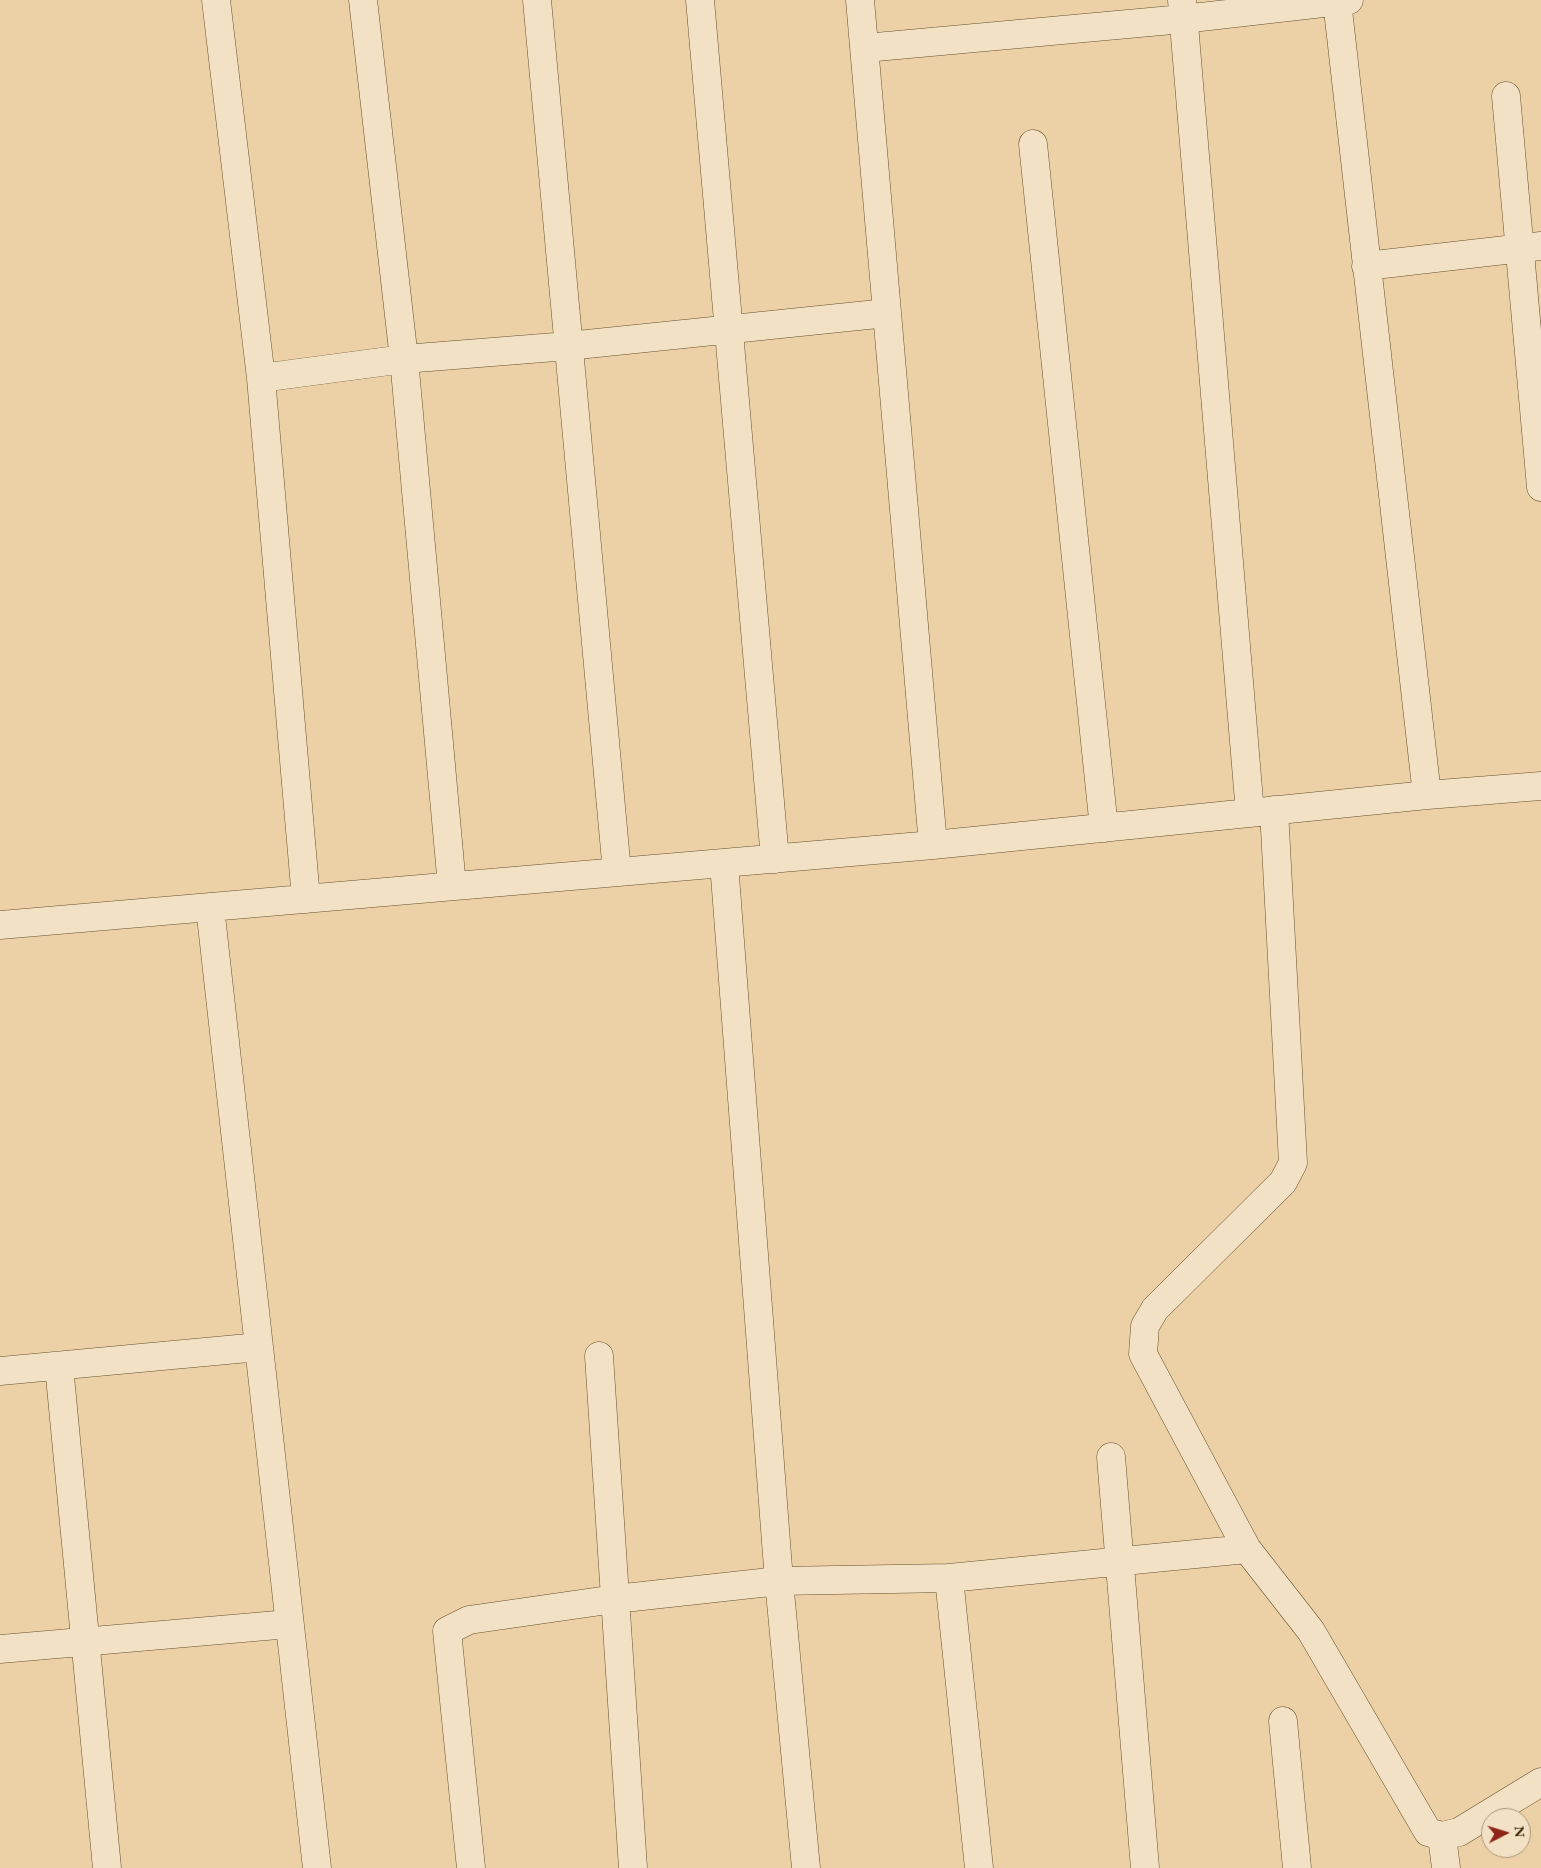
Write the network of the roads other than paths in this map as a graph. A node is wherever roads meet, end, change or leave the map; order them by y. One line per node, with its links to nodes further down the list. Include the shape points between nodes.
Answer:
1 (216, 0): 17 (street)
2 (363, 0): 16 (street)
3 (537, 0): 15 (street)
4 (700, 0): 14 (street)
5 (860, 0): 8 (street)
6 (1343, 1): 7 (street); 12 (street)
7 (1182, 10): 8 (street); 21 (street)
8 (864, 48): 13 (street)
9 (1506, 96): 11 (street)
10 (1033, 144): 22 (street)
11 (1530, 248): 12 (street); 18 (street)
12 (1366, 266): 20 (street)
13 (887, 313): 14 (street); 23 (street)
14 (728, 329): 15 (street); 24 (street)
15 (568, 346): 16 (street); 26 (street)
16 (404, 359): 17 (street); 27 (street)
17 (261, 378): 28 (street)
18 (1541, 487)
19 (1541, 786): 20 (street)
20 (1427, 795): 21 (street)
21 (1262, 812): 22 (street); 36 (street, via 1293,1163 1282,1182 1155,1309 1145,1326 1143,1354)
22 (1104, 828): 23 (street)
23 (932, 845): 24 (street)
24 (775, 859): 25 (street)
25 (724, 863): 26 (street); 39 (street)
26 (617, 872): 27 (street)
27 (452, 886): 28 (street)
28 (306, 899): 29 (street)
29 (210, 907): 30 (street); 31 (street)
30 (0, 925)
31 (259, 1347): 33 (street); 41 (street)
32 (600, 1356): 40 (street)
33 (59, 1366): 34 (street); 42 (street)
34 (0, 1371)
35 (1111, 1457): 37 (street)
36 (1248, 1549): 37 (street); 46 (street, via 1310,1631 1428,1832)
37 (1120, 1562): 38 (street); 53 (street)
38 (950, 1578): 39 (street); 52 (street)
39 (779, 1581): 40 (street); 51 (street)
40 (616, 1599): 49 (street, via 469,1620 447,1631); 50 (street)
41 (289, 1624): 42 (street); 48 (street)
42 (86, 1642): 43 (street); 47 (street)
43 (0, 1649)
44 (1283, 1721): 54 (street)
45 (1541, 1782): 46 (street, via 1459,1832)
46 (1442, 1836): 55 (street)
47 (107, 1868)
48 (317, 1868)
49 (471, 1868)
50 (633, 1868)
51 (806, 1868)
52 (979, 1868)
53 (1145, 1868)
54 (1297, 1868)
55 (1446, 1868)

